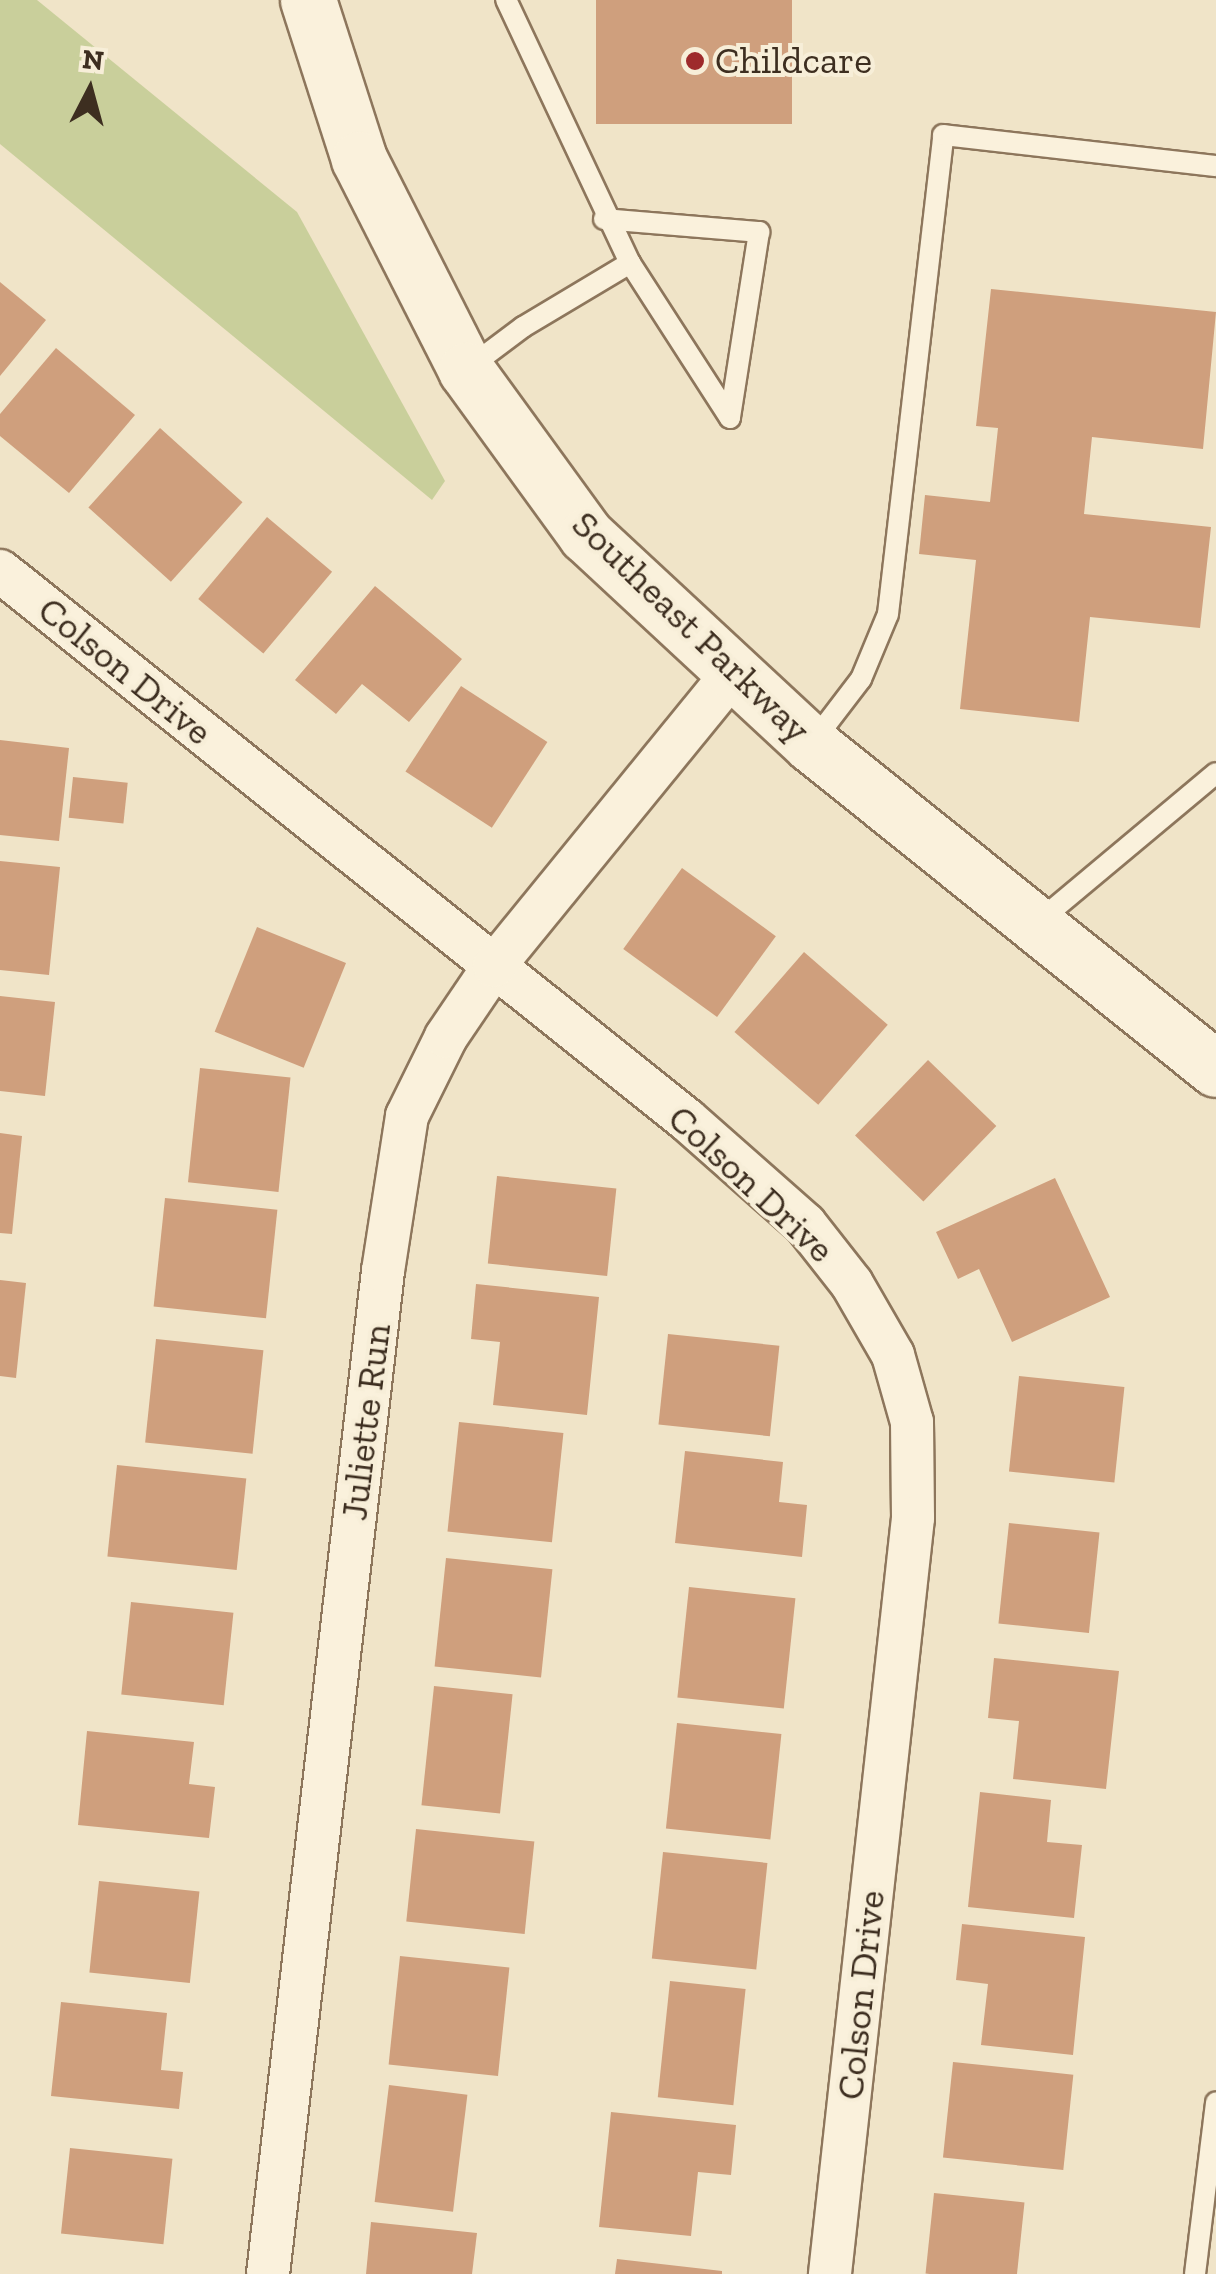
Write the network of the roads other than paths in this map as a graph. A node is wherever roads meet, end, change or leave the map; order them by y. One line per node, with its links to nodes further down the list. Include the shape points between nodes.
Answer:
1 (308, 0): 6 (street, Southeast Parkway, via 360,160)
2 (506, 0): 4 (lane)
3 (1216, 166): 9 (lane, via 943,135 888,614 862,679)
4 (604, 218): 5 (lane); 5 (lane, via 759,232 730,418)
5 (630, 263): 6 (lane, via 522,326)
6 (466, 370): 8 (street, Southeast Parkway, via 586,536)
7 (0, 571): 12 (street, Colson Drive)
8 (732, 676): 9 (street, Southeast Parkway); 12 (street, Juliette Run)
9 (811, 744): 11 (street, Southeast Parkway)
10 (1216, 772): 11 (lane)
11 (1038, 922): 13 (street, Southeast Parkway)
12 (494, 966): 15 (street, Juliette Run, via 446,1038 407,1116 381,1290); 16 (street, Colson Drive, via 806,1224 852,1284 893,1355 912,1422 913,1518)
13 (1216, 1069)
14 (1216, 2102): 17 (lane)
15 (268, 2274)
16 (830, 2274)
17 (1195, 2274)

